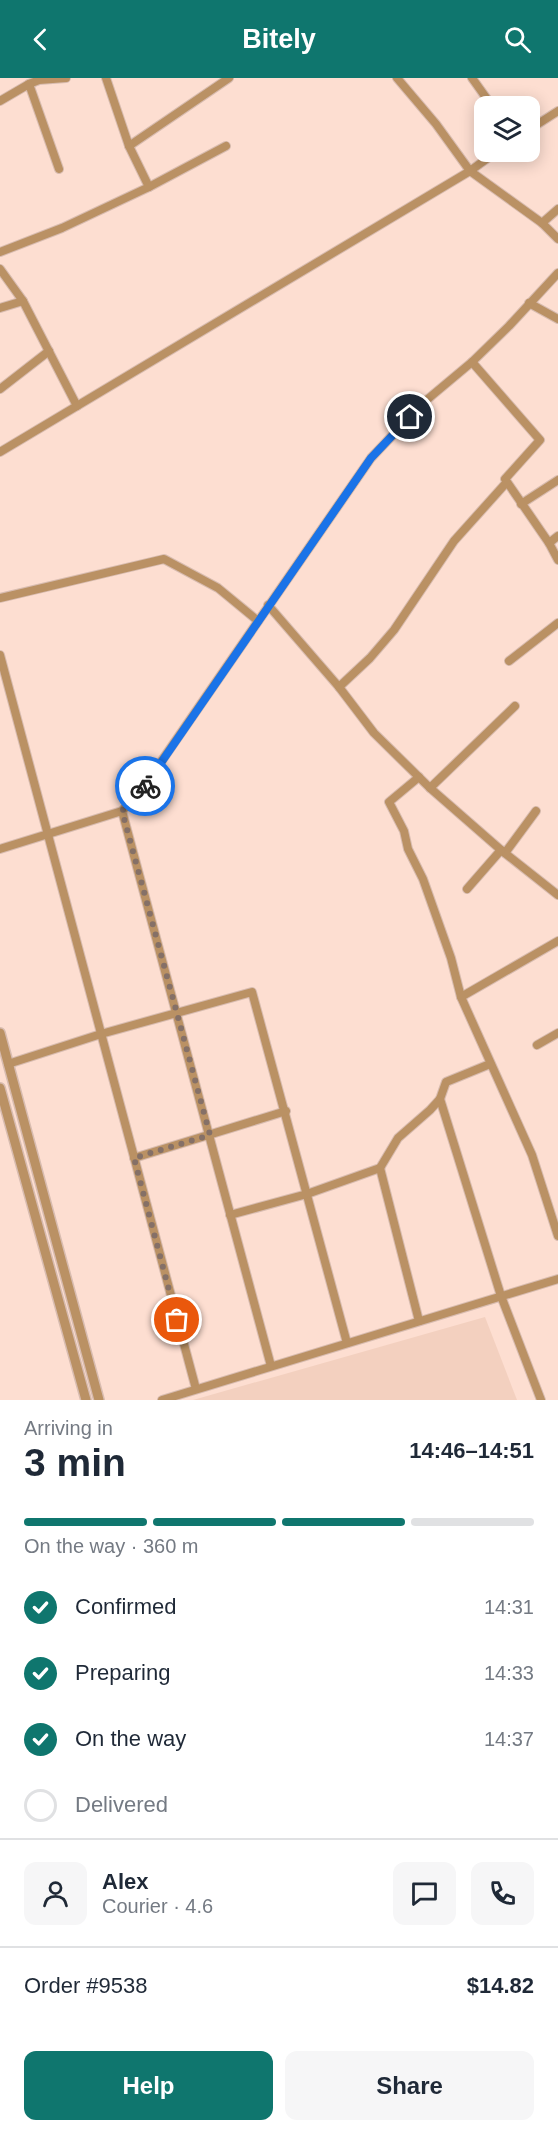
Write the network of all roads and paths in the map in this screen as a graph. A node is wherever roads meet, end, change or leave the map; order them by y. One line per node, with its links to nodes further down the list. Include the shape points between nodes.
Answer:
1 (66, 78): 6 (street)
2 (106, 78): 11 (street)
3 (229, 78): 11 (street)
4 (397, 78): 15 (street)
5 (472, 78): 7 (street)
6 (28, 84): 8 (street); 14 (street)
7 (485, 96)
8 (0, 101)
9 (558, 111): 10 (street)
10 (540, 123)
11 (129, 146): 16 (street)
12 (226, 147): 16 (street)
13 (482, 162): 15 (street)
14 (59, 169)
15 (470, 171): 18 (street); 30 (street)
16 (149, 188): 20 (street)
17 (558, 209): 18 (street)
18 (542, 223): 19 (street)
19 (558, 239)
20 (0, 252)
21 (0, 269): 23 (street)
22 (558, 273): 24 (street)
23 (23, 301): 25 (street); 27 (street)
24 (529, 303): 26 (street); 28 (street)
25 (0, 308)
26 (558, 319)
27 (49, 351): 29 (street); 30 (street)
28 (472, 362): 33 (street, via 540,440 505,478); 39 (street, via 423,403 371,458)
29 (0, 389)
30 (77, 406): 31 (street)
31 (0, 452)
32 (558, 480): 34 (street)
33 (506, 483): 34 (street); 44 (street, via 454,541 393,630)
34 (521, 504): 36 (street)
35 (558, 536): 36 (street)
36 (549, 543): 37 (street)
37 (558, 560)
38 (0, 598): 40 (street, via 164,559 218,588)
39 (268, 605): 40 (street); 44 (street)
40 (258, 621): 48 (street, via 145,785)
41 (558, 623): 43 (street)
42 (0, 655): 50 (street)
43 (509, 661)
44 (339, 687): 46 (street, via 374,733)
45 (515, 706): 47 (street)
46 (419, 777): 47 (street); 56 (street, via 389,802 423,879)
47 (430, 788): 52 (street)
48 (122, 811): 50 (street); 57 (street)
49 (536, 811): 52 (street)
50 (48, 834): 51 (street); 60 (street)
51 (0, 849)
52 (503, 852): 53 (street); 54 (street)
53 (466, 889)
54 (558, 895)
55 (558, 941): 56 (street)
56 (462, 997): 63 (street)
57 (177, 1012): 60 (street); 66 (street, via 252,992); 67 (street)
58 (0, 1033): 62 (street)
59 (558, 1033): 61 (street)
60 (101, 1034): 62 (street); 68 (street)
61 (537, 1045)
62 (8, 1064): 80 (street)
63 (490, 1064): 65 (street, via 446,1082); 72 (street, via 532,1155)
64 (0, 1088): 79 (street)
65 (440, 1099): 69 (street, via 398,1138); 74 (street)
66 (286, 1111): 67 (street); 70 (street)
67 (210, 1135): 68 (street); 71 (street)
68 (134, 1158): 78 (street)
69 (380, 1168): 70 (street); 75 (street)
70 (307, 1194): 71 (street); 76 (street)
71 (230, 1215): 77 (street)
72 (558, 1236)
73 (558, 1278): 74 (street)
74 (501, 1296): 75 (street); 82 (street)
75 (419, 1321): 76 (street)
76 (347, 1343): 77 (street)
77 (271, 1366): 78 (street)
78 (196, 1389): 81 (street)
79 (86, 1400)
80 (99, 1400)
81 (162, 1400)
82 (541, 1400)

